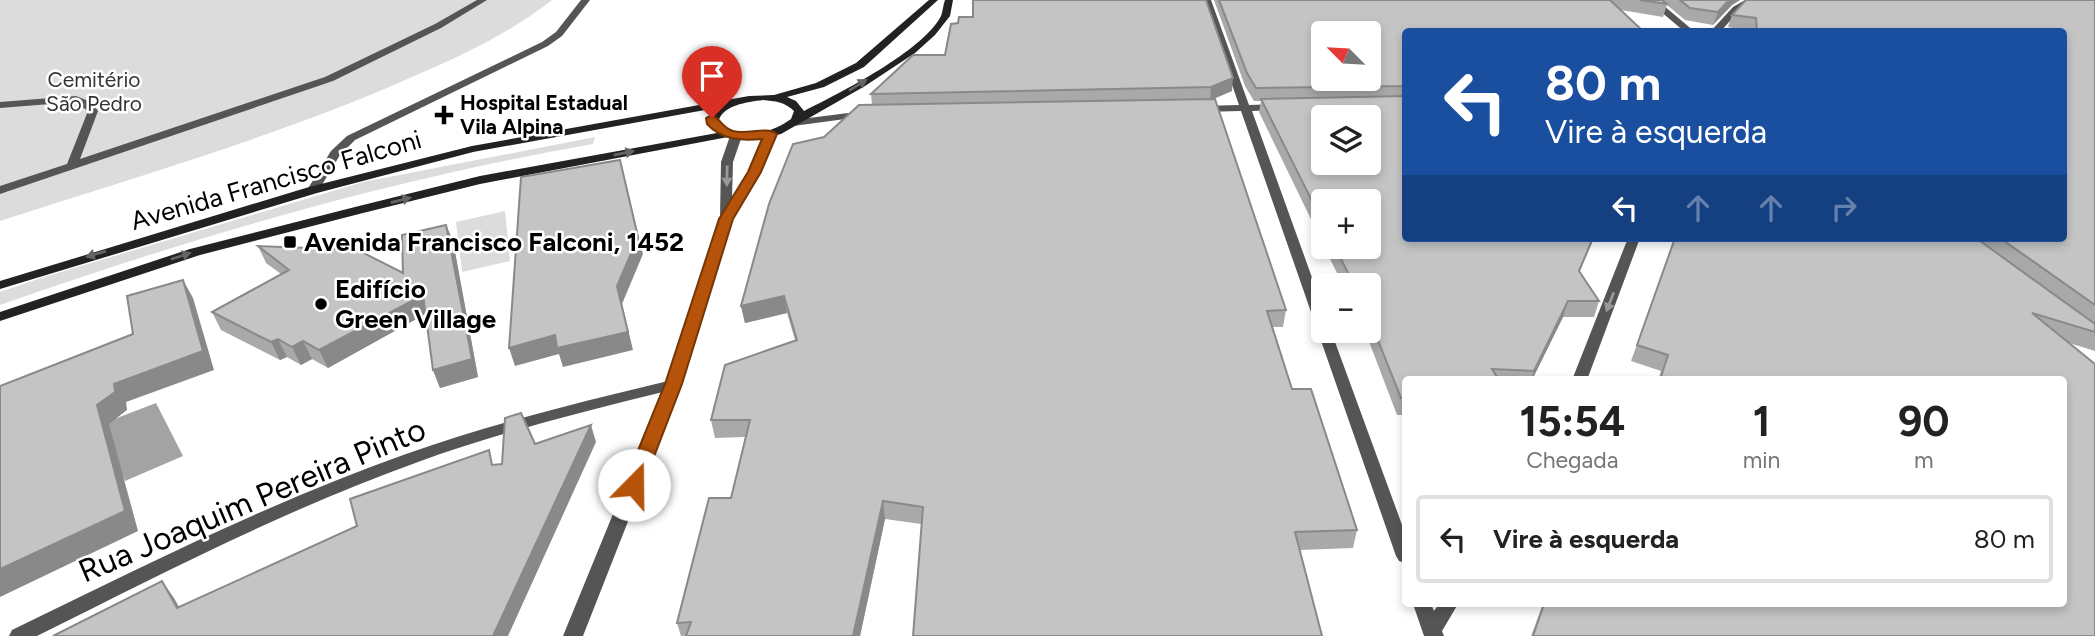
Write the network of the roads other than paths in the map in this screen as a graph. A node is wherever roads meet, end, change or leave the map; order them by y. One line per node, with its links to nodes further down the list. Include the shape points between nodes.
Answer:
1 (483, 0): 20 (street, via 330,79)
2 (586, 0): 22 (street, via 545,44 351,138 335,153)
3 (934, 0): 10 (main road, via 860,65 820,85)
4 (949, 0): 17 (main road, one-way to 4, via 904,57 943,20)
5 (1208, 0): 14 (street)
6 (1651, 0): 8 (street)
7 (1752, 0): 9 (street)
8 (1686, 28)
9 (1718, 28)
10 (776, 98): 11 (main road, Avenida Francisco Falconi); 17 (main road, via 796,105)
11 (734, 102): 19 (main road, via 712,118 713,124); 22 (main road, Avenida Francisco Falconi, via 472,149)
12 (0, 105): 20 (street, via 76,99 87,104 93,111)
13 (1284, 107): 14 (street)
14 (1244, 108): 15 (street); 26 (street)
15 (1189, 109)
16 (872, 114): 17 (street)
17 (795, 121): 18 (main road)
18 (771, 134): 19 (main road, Avenida Francisco Falconi); 23 (street, via 755,172)
19 (732, 135): 23 (street, one-way to 23); 27 (main road, Avenida Francisco Falconi, one-way to 19, via 195,252 359,210 480,180)
20 (71, 167): 21 (street)
21 (0, 190)
22 (313, 190): 25 (main road, Avenida Francisco Falconi, one-way to 25)
23 (726, 219): 30 (street)
24 (1632, 242): 29 (street, one-way to 29)
25 (0, 285)
26 (1311, 293)
27 (0, 317)
28 (1329, 343): 31 (street)
29 (1581, 376)
30 (674, 384): 35 (street, Rua Joaquim Pereira Pinto, via 542,417 376,471 164,564); 36 (street)
31 (1402, 548)
32 (1423, 607): 34 (street)
33 (1447, 607): 34 (street)
34 (1433, 633)
35 (19, 636)
36 (573, 636)

